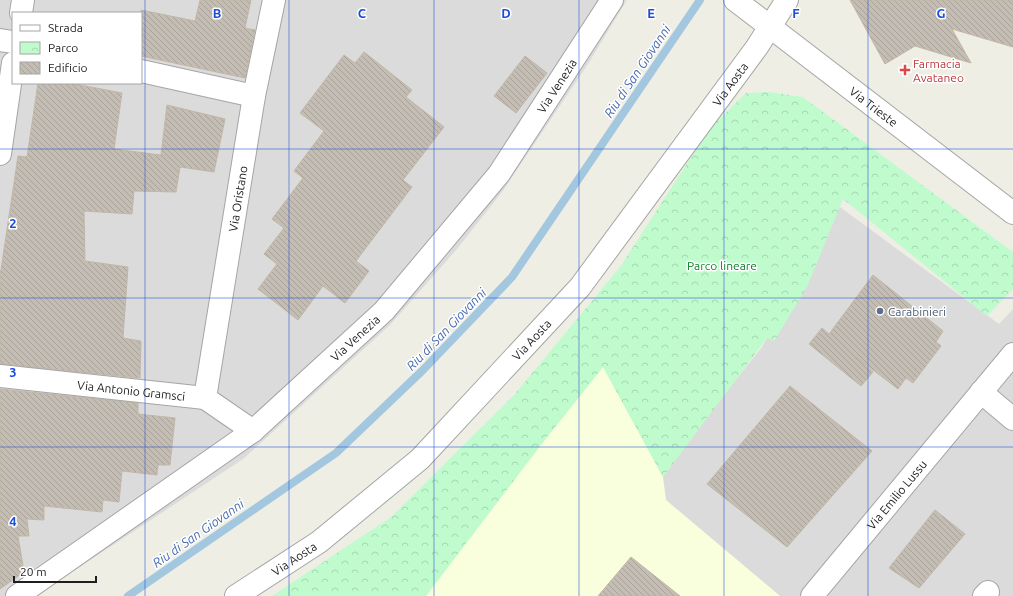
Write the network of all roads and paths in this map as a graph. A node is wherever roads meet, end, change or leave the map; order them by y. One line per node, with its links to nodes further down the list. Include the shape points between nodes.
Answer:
1 (23, 0): 6 (street)
2 (274, 0): 12 (street, Via Oristano)
3 (612, 0): 20 (street, Via Venezia, via 499,174 384,311)
4 (787, 0): 7 (street, Via Aosta)
5 (744, 7): 7 (street, Via Trieste)
6 (21, 12)
7 (771, 27): 14 (street, Via Trieste); 22 (street, Via Aosta, via 580,287 420,459 319,542)
8 (0, 40): 9 (street)
9 (12, 42)
10 (12, 70): 13 (street)
11 (142, 71): 12 (street)
12 (254, 96): 18 (street, Via Oristano)
13 (0, 154)
14 (1013, 213)
15 (1013, 354): 17 (street, Via Emilio Lussu)
16 (0, 376): 18 (street, Via Antonio Gramsci)
17 (981, 392): 19 (street); 23 (street, Via Emilio Lussu)
18 (205, 398): 20 (street, Via Antonio Gramsci)
19 (1013, 419)
20 (253, 431): 21 (street, Via Venezia)
21 (17, 596)
22 (236, 596)
23 (812, 596)

